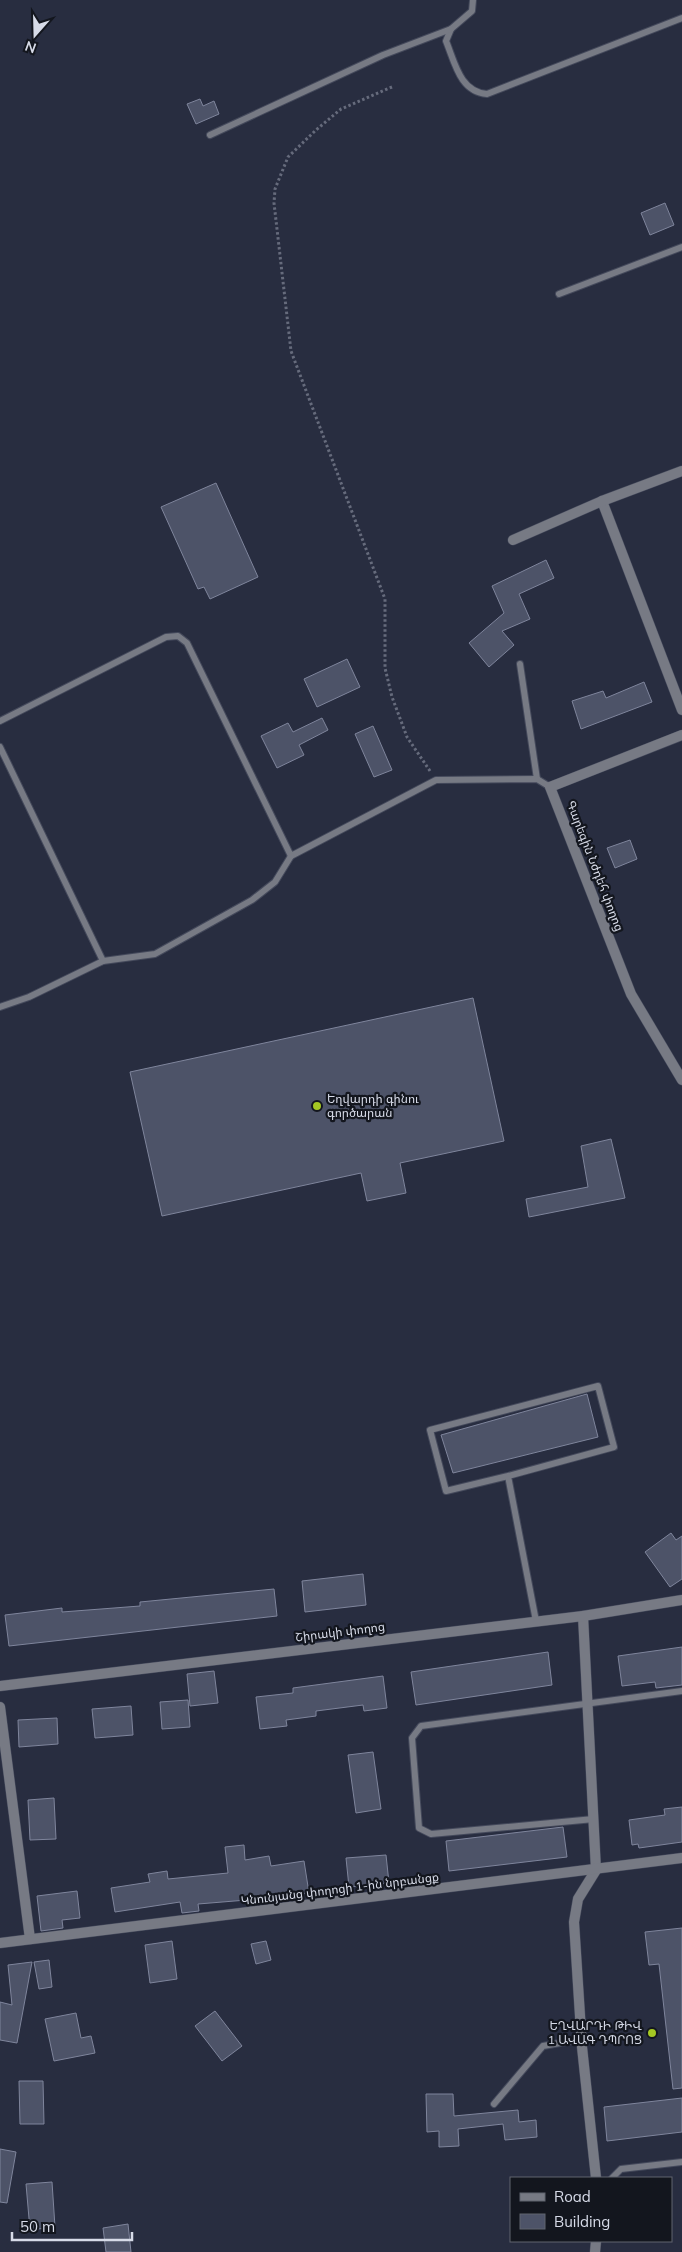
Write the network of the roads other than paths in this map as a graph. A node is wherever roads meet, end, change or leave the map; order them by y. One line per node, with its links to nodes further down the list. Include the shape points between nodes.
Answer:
1 (473, 0): 3 (lane, via 472,11)
2 (682, 18): 3 (lane, via 487,94 477,94 465,86 446,41)
3 (452, 29): 4 (lane, via 383,54)
4 (210, 135)
5 (682, 247): 6 (lane)
6 (559, 294)
7 (682, 471): 8 (street)
8 (602, 501): 9 (street); 11 (street)
9 (513, 540)
10 (520, 664): 15 (lane)
11 (682, 710)
12 (0, 721): 17 (lane, via 166,637 178,636 187,643)
13 (682, 735): 16 (street)
14 (0, 747): 18 (lane)
15 (537, 779): 16 (lane); 17 (lane, via 436,780)
16 (550, 787): 20 (street, Գարեգին Նժդեհ փողոց, via 632,994)
17 (291, 856): 18 (lane, via 275,882 252,900 155,954)
18 (103, 961): 19 (lane, via 29,997)
19 (0, 1007)
20 (680, 1071)
21 (508, 1476): 21 (lane, via 446,1491 430,1430 598,1386 614,1446); 24 (lane)
22 (682, 1600): 23 (street, Շիրակի փողոց)
23 (582, 1616): 24 (street, Շիրակի փողոց); 27 (street)
24 (536, 1621): 25 (street, Շիրակի փողոց)
25 (0, 1686)
26 (682, 1691): 27 (lane)
27 (588, 1705): 29 (street); 29 (lane, via 421,1726 412,1738 419,1828 431,1834)
28 (0, 1707): 32 (street)
29 (594, 1819): 31 (street)
30 (682, 1858): 31 (street, Կնունյանց փողոցի 1-ին նրբանցք)
31 (596, 1870): 32 (street, Կնունյանց փողոցի 1-ին նրբանցք); 34 (street, via 578,1899 574,1922)
32 (30, 1939): 33 (street, Կնունյանց փողոցի 1-ին նրբանցք)
33 (0, 1943)
34 (582, 2039): 35 (lane, via 543,2046); 37 (street)
35 (494, 2104)
36 (682, 2162): 38 (lane, via 621,2169)
37 (596, 2177)
38 (613, 2177)

